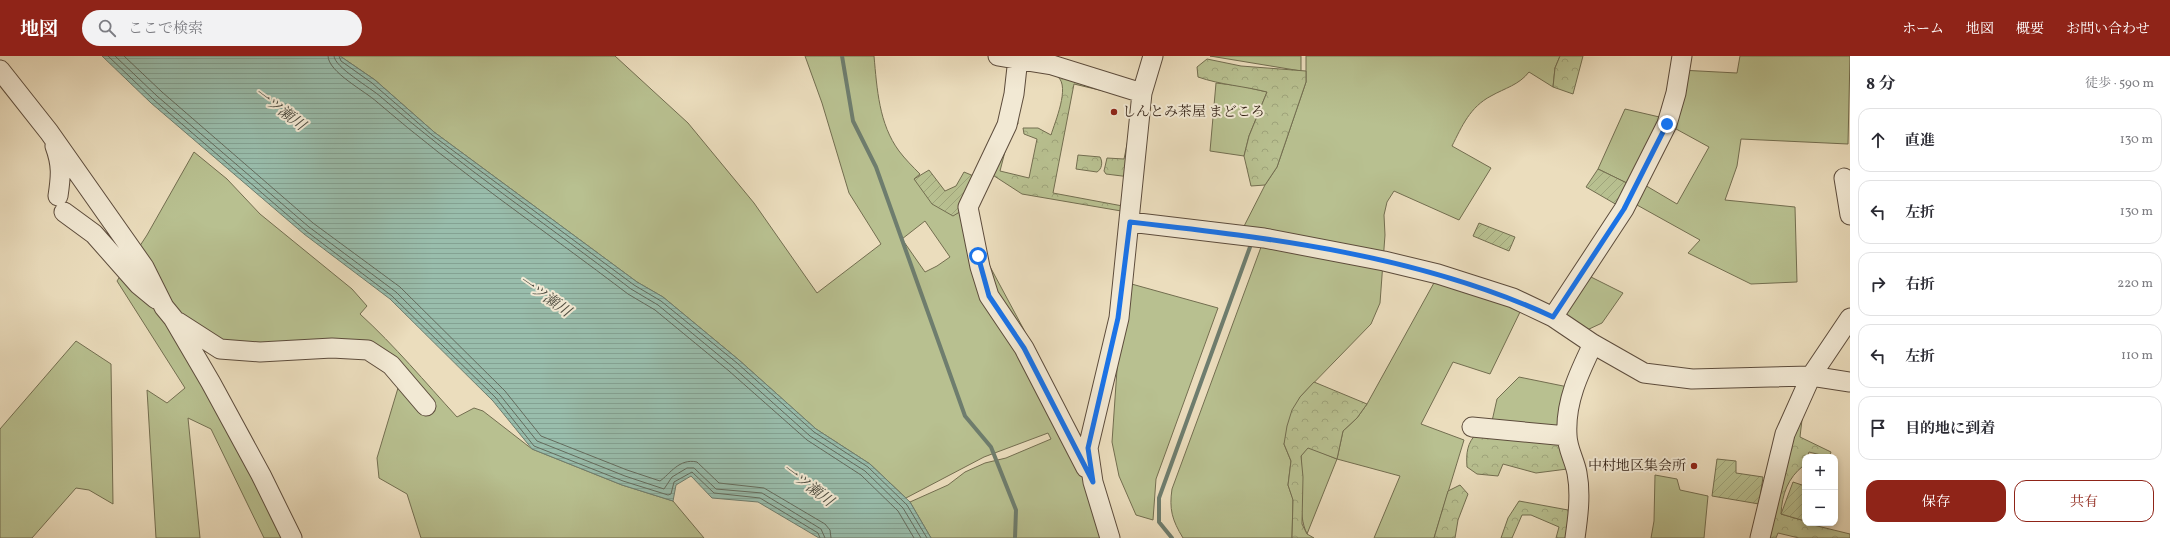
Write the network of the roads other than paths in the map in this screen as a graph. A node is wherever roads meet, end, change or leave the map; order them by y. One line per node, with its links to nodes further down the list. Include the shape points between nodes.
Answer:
1 (998, 56): 4 (street)
2 (1153, 56): 6 (street)
3 (1682, 56): 12 (street, via 1676,93 1667,124 1624,209)
4 (1018, 58): 6 (street, via 1052,65); 20 (street, via 1007,125 968,207 980,267 989,296 1024,348)
5 (0, 70): 7 (street)
6 (1142, 93): 10 (street)
7 (49, 132): 11 (street, via 144,267); 11 (street, via 61,162 61,204 94,234 139,285)
8 (1844, 178): 9 (street)
9 (1850, 215)
10 (1130, 222): 12 (street, via 1264,238 1384,261 1435,273 1513,298); 20 (street, via 1118,318 1088,448)
11 (169, 313): 17 (street, via 220,349 260,352 332,348 368,350 391,365); 21 (street, via 261,475)
12 (1553, 317): 14 (street)
13 (1850, 318): 15 (street)
14 (1593, 344): 15 (street, via 1644,373 1692,380); 19 (street, via 1573,388 1567,415)
15 (1812, 376): 16 (street); 24 (street, via 1785,434)
16 (1850, 382)
17 (426, 406)
18 (1472, 427): 19 (street)
19 (1566, 436): 23 (street, via 1577,474 1579,512)
20 (1093, 482): 22 (street)
21 (292, 538)
22 (1110, 538)
23 (1575, 538)
24 (1760, 538)

